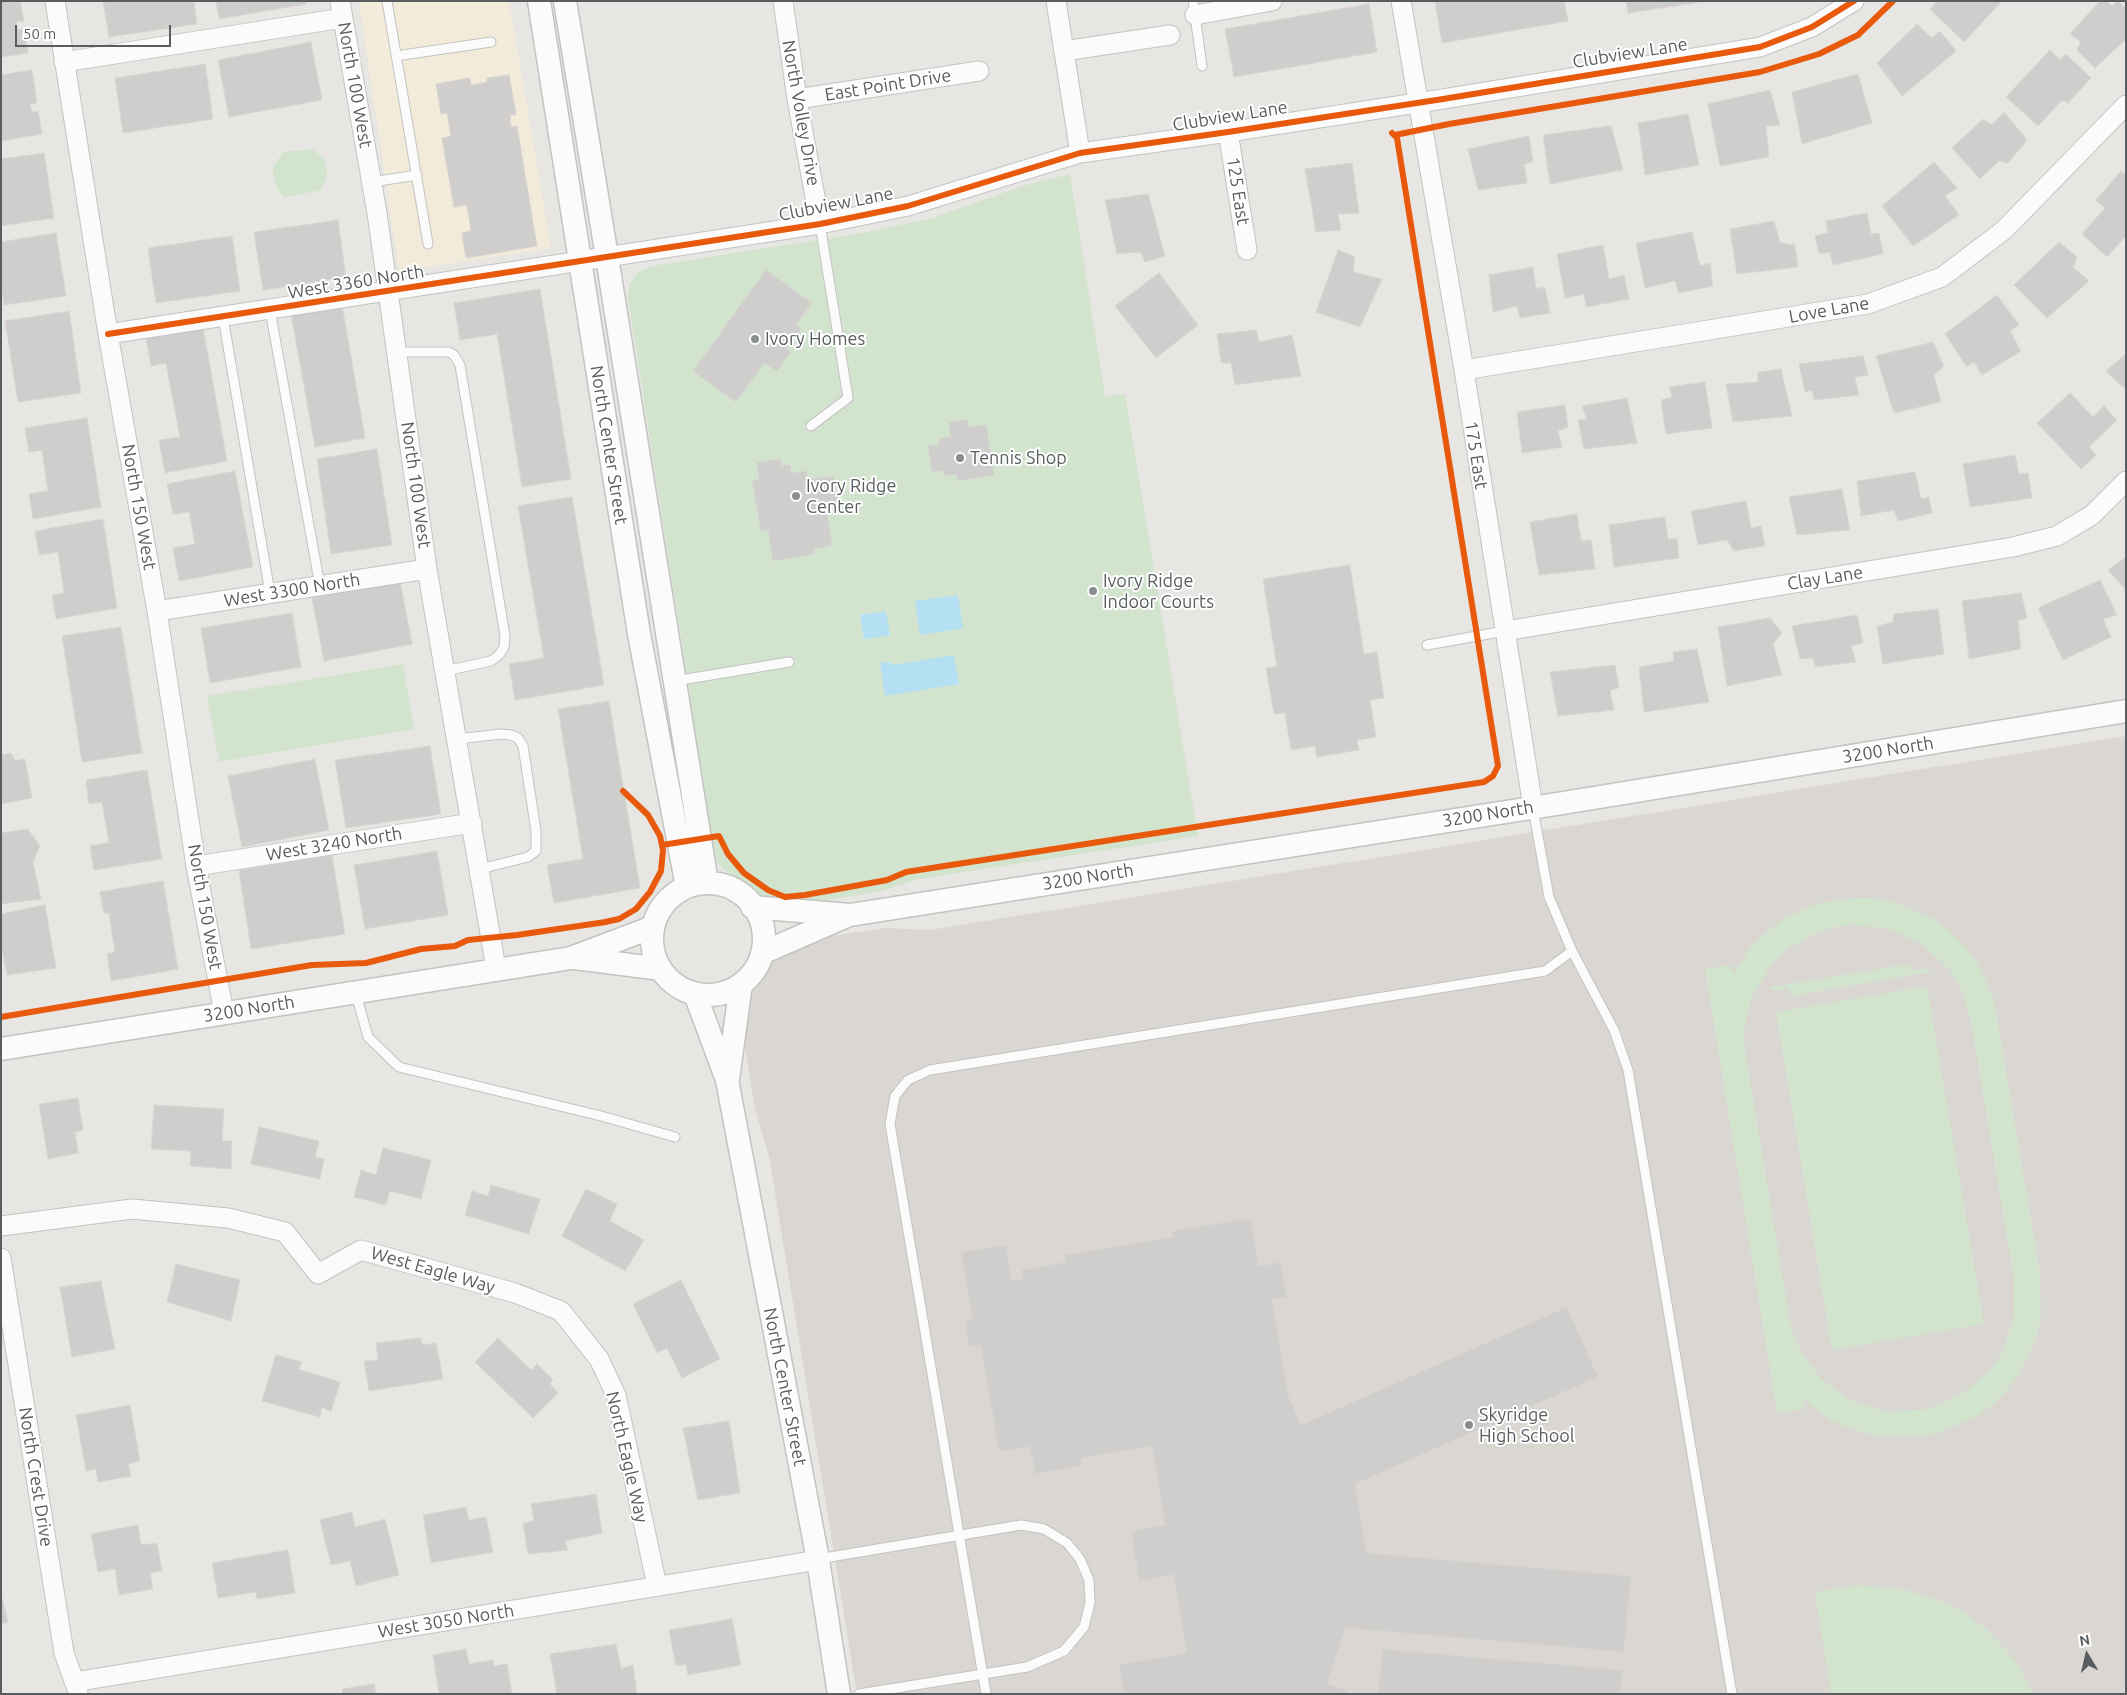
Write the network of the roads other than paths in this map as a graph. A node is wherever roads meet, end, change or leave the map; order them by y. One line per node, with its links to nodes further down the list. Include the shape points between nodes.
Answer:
1 (55, 1): 16 (street, North 150 West)
2 (387, 1): 15 (lane)
3 (539, 1): 30 (street, North Center Street)
4 (564, 1): 29 (street, North Center Street)
5 (782, 1): 19 (street, North Volley Drive)
6 (1056, 1): 14 (street)
7 (1272, 1): 10 (street)
8 (1401, 1): 20 (street, 175 East)
9 (1854, 1): 20 (street, Clubview Lane, via 1812,28 1760,47)
10 (1194, 8): 17 (lane)
11 (342, 10): 16 (street); 25 (street, North 100 West)
12 (1170, 35): 14 (street)
13 (491, 42): 15 (lane)
14 (1064, 51): 23 (street)
15 (396, 56): 24 (lane)
16 (64, 62): 34 (street, North 150 West)
17 (1202, 66)
18 (979, 71): 19 (street, East Point Drive)
19 (797, 99): 26 (street, North Volley Drive)
20 (1417, 102): 22 (street, Clubview Lane); 36 (street, 175 East)
21 (2126, 105): 36 (street, Love Lane, via 2004,230 1942,277 1868,304)
22 (1228, 132): 23 (street, Clubview Lane); 28 (street, 125 East)
23 (1080, 152): 26 (street, Clubview Lane, via 908,206)
24 (417, 175): 25 (lane); 27 (lane)
25 (372, 182): 31 (street, North 100 West)
26 (820, 224): 29 (street, Clubview Lane); 37 (lane, via 848,398)
27 (428, 244)
28 (1247, 250)
29 (608, 257): 30 (street, West 3360 North); 47 (street, North Center Street)
30 (580, 261): 31 (street, West 3360 North); 54 (street, North Center Street, via 639,634)
31 (388, 292): 32 (street, West 3360 North); 35 (street, North 100 West)
32 (270, 310): 33 (street, West 3360 North); 40 (lane)
33 (223, 317): 34 (street, West 3360 North); 41 (lane)
34 (108, 334): 42 (street, North 150 West)
35 (397, 352): 39 (street, North 100 West); 46 (lane, via 449,352 460,365 505,636 504,647 491,661)
36 (1464, 370): 43 (street, 175 East)
37 (811, 426)
38 (2126, 482): 43 (street, Clay Lane, via 2092,515 2057,536 2014,547)
39 (427, 569): 40 (street, West 3300 North); 46 (street, North 100 West)
40 (320, 586): 41 (street, West 3300 North)
41 (270, 593): 42 (street, West 3300 North)
42 (158, 611): 52 (street, North 150 West)
43 (1505, 631): 44 (lane); 50 (street, 175 East)
44 (1427, 645)
45 (789, 662): 47 (lane)
46 (445, 671): 49 (street, North 100 West)
47 (675, 682): 54 (street, North Center Street)
48 (2126, 711): 50 (street, 3200 North)
49 (457, 739): 51 (street, North 100 West); 53 (lane, via 501,734 518,738 522,746 536,831 536,850 528,857)
50 (1532, 807): 56 (street, 3200 North); 58 (lane, via 1549,897)
51 (472, 823): 52 (street, West 3240 North); 53 (street, North 100 West)
52 (196, 866): 66 (street, North 150 West)
53 (480, 869): 61 (street, North 100 West)
54 (697, 885): 55 (street, via 726,886 743,895); 57 (street, via 671,897 660,909)
55 (752, 907): 56 (street); 59 (street, via 764,929)
56 (850, 915): 59 (street)
57 (653, 927): 60 (street); 62 (street, via 651,952)
58 (1572, 951): 73 (lane, via 1545,970 930,1070 908,1080 895,1096 890,1124); 81 (lane, via 1614,1030 1628,1070)
59 (762, 953): 63 (street, via 757,967)
60 (571, 958): 61 (street, 3200 North); 62 (street)
61 (496, 968): 64 (street, 3200 North)
62 (661, 969): 65 (street, via 677,986)
63 (742, 984): 65 (street, via 717,996); 68 (street)
64 (355, 991): 66 (street, 3200 North); 69 (lane, via 368,1037 399,1067)
65 (695, 994): 68 (street)
66 (224, 1013): 67 (street, 3200 North)
67 (1, 1049)
68 (728, 1080): 74 (street, North Center Street)
69 (675, 1137)
70 (1, 1226): 72 (street, West Eagle Way, via 132,1209 228,1218 285,1232 318,1274 361,1250 515,1293)
71 (1, 1258): 77 (street, North Crest Drive, via 64,1653)
72 (561, 1311): 75 (street, North Eagle Way, via 599,1359 616,1395)
73 (960, 1535): 74 (lane); 76 (lane); 76 (lane, via 1021,1524 1044,1528 1067,1543 1080,1559 1089,1580 1090,1603 1084,1627 1064,1651 1027,1667)
74 (818, 1560): 75 (street, West 3050 North); 78 (street, North Center Street)
75 (657, 1586): 77 (street, West 3050 North)
76 (983, 1674): 79 (lane); 80 (lane)
77 (76, 1688)
78 (839, 1694)
79 (859, 1694)
80 (986, 1694)
81 (1732, 1694)

